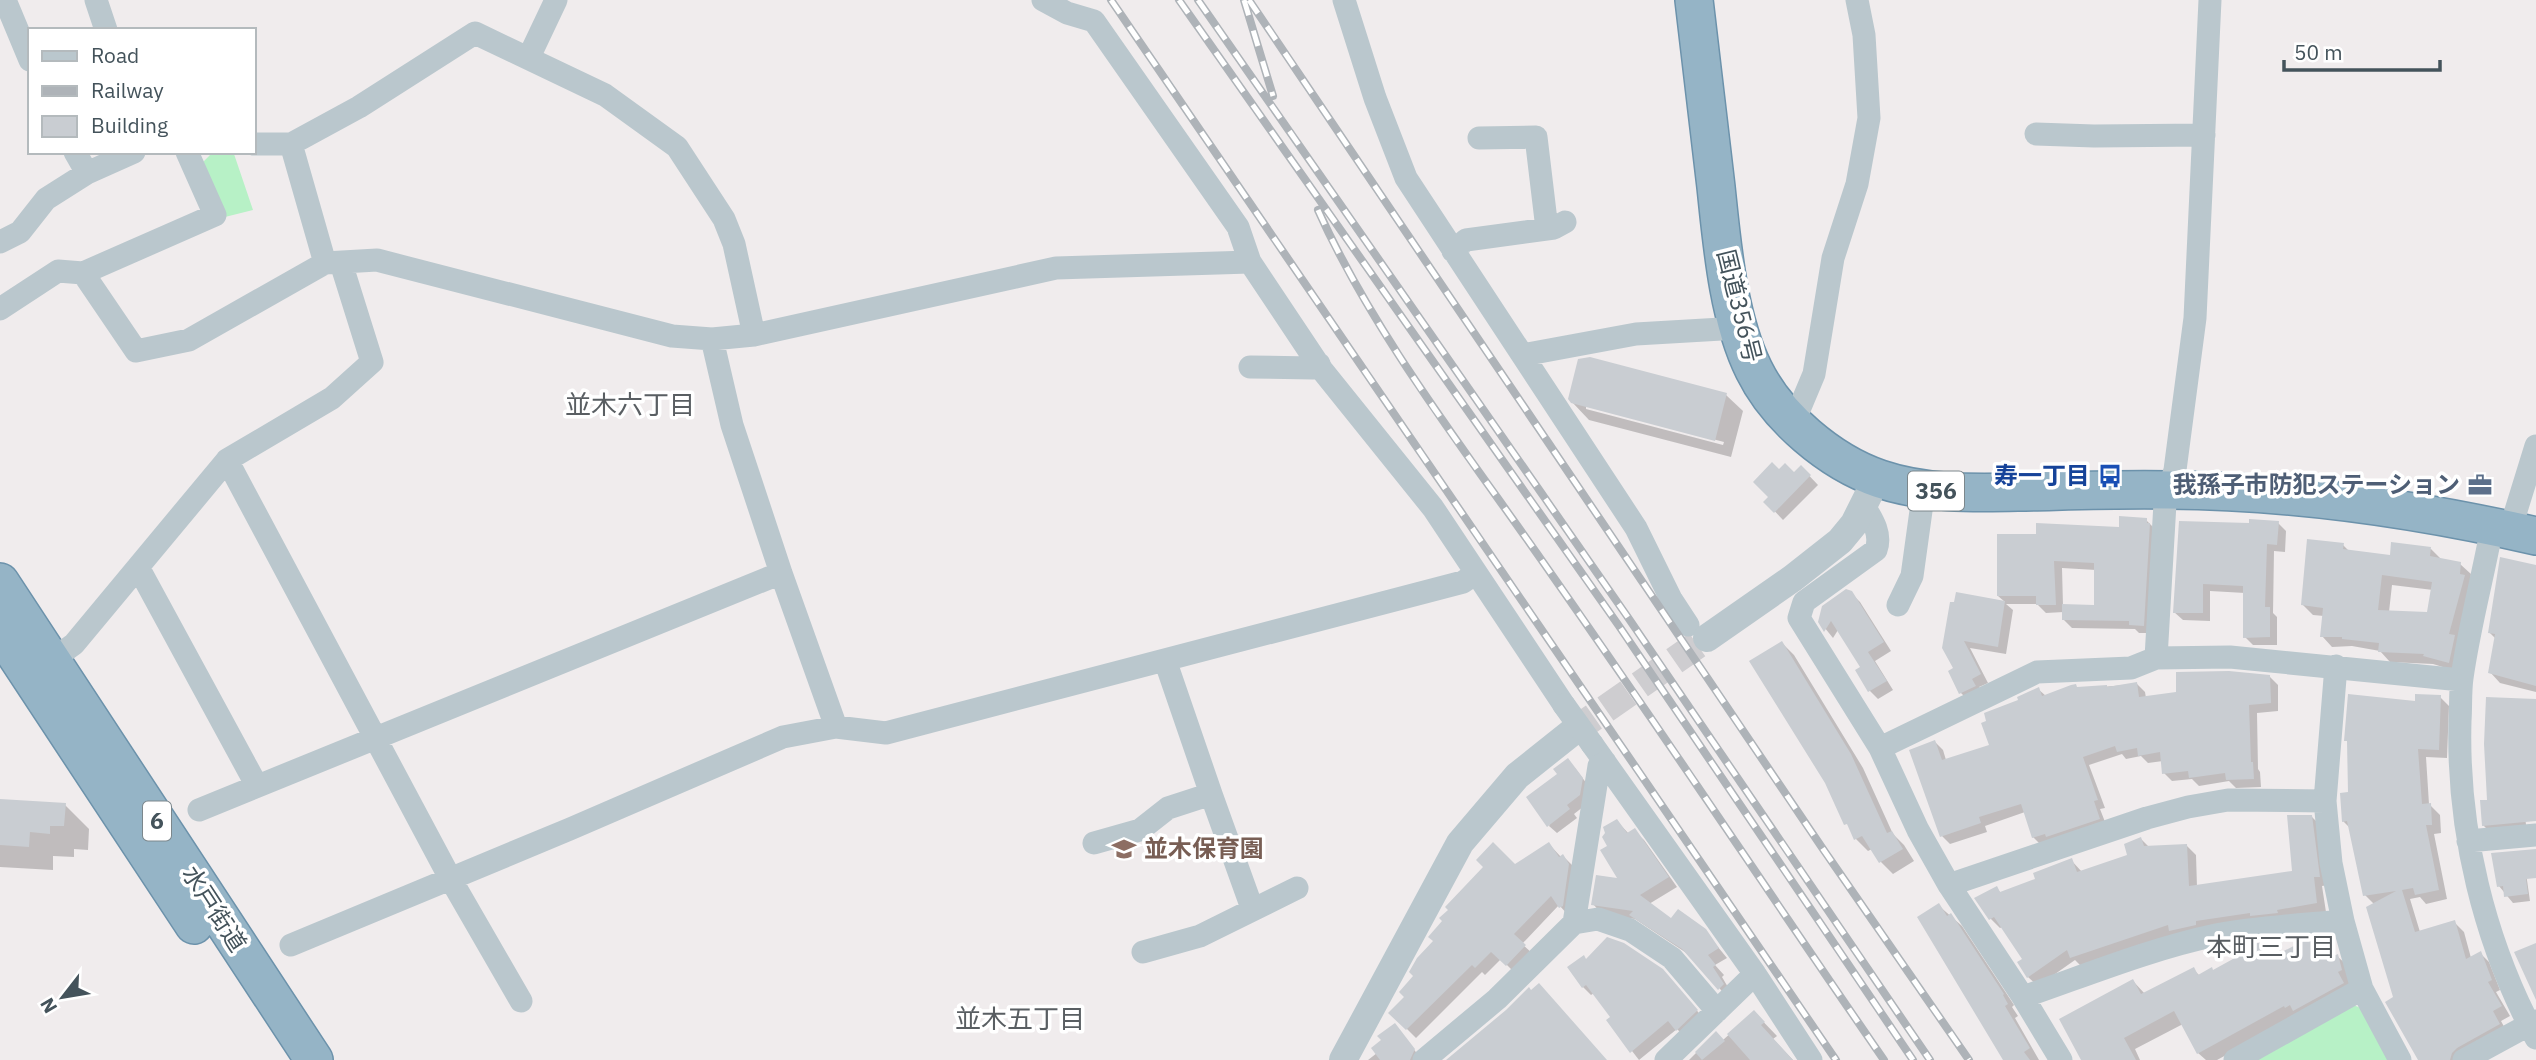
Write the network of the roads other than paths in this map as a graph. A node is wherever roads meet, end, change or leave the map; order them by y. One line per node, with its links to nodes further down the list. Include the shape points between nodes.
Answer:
1 (5, 0): 10 (street)
2 (96, 0): 9 (street)
3 (556, 0): 11 (street)
4 (1043, 0): 23 (street, via 1094,21 1238,227)
5 (1344, 0): 22 (street, via 1391,145 1406,178)
6 (1694, 0): 27 (highway, 国道356号 / 356, via 1724,258)
7 (1857, 0): 33 (street, via 1869,118 1857,184 1833,258 1814,374)
8 (2210, 0): 13 (street)
9 (105, 28)
10 (28, 55)
11 (528, 57): 16 (street, via 475,33); 28 (street, via 605,94 677,147 724,219)
12 (2036, 134): 13 (street)
13 (2204, 135): 37 (street, via 2195,318)
14 (1479, 138): 22 (street, via 1536,137 1556,225 1466,240)
15 (256, 144): 16 (street)
16 (291, 144): 24 (street)
17 (76, 154): 20 (street)
18 (130, 154): 20 (street)
19 (188, 154): 25 (street, via 215,215)
20 (87, 173): 21 (street, via 46,200 20,232)
21 (0, 242)
22 (1453, 251): 30 (street)
23 (1250, 262): 28 (street, via 1056,268); 31 (street)
24 (333, 263): 25 (street, via 190,340 136,351); 29 (street, via 377,260 673,336); 35 (street, via 372,362 332,397)
25 (83, 273): 26 (street, via 58,271)
26 (0, 309)
27 (1739, 328): 30 (street, via 1636,334); 33 (highway, 国道356号 / 356, via 1768,396)
28 (754, 335): 29 (street)
29 (712, 339): 41 (street, via 733,425)
30 (1523, 355): 46 (street, via 1636,528 1671,599)
31 (1319, 364): 32 (street, via 1313,368); 42 (street, via 1433,508)
32 (1250, 368)
33 (1793, 424): 38 (highway, 国道356号 / 356, via 1852,467)
34 (2536, 446): 39 (street)
35 (226, 460): 40 (street); 53 (street)
36 (1924, 489): 37 (highway, 国道356号 / 356, via 1982,493); 38 (highway, 国道356号 / 356); 44 (street, via 1912,576)
37 (2170, 489): 39 (highway, 国道356号 / 356, via 2356,504); 47 (street, via 2165,503)
38 (1870, 492): 46 (street, via 1840,541 1793,578); 55 (street, via 1879,544 1876,550 1804,602 1799,618)
39 (2513, 531): 51 (street)
40 (138, 567): 50 (street, via 74,645); 56 (street)
41 (781, 573): 52 (street); 53 (street)
42 (1475, 574): 48 (street, via 1463,582); 54 (street, bridge)
43 (0, 582): 50 (highway, 水戸街道 / 6)
44 (1898, 606)
45 (0, 631): 50 (highway, 水戸街道 / 6)
46 (1698, 632)
47 (2156, 658): 49 (street, via 2230,657); 55 (street, via 2131,668 2037,672)
48 (1165, 660): 52 (street, via 886,733); 57 (street)
49 (2336, 666): 51 (street); 58 (street)
50 (41, 668): 77 (highway, 水戸街道 / 6); 78 (highway, 水戸街道 / 6)
51 (2461, 680): 61 (street, via 2459,759)
52 (836, 727): 63 (street, via 783,737)
53 (375, 738): 56 (street); 63 (street)
54 (1589, 746): 68 (street, via 1599,766); 71 (street); 79 (street, via 1517,776 1460,843)
55 (1880, 748): 64 (street)
56 (257, 786): 59 (street)
57 (1210, 794): 62 (street, via 1168,808 1140,830); 66 (street)
58 (2325, 801): 64 (street, via 2228,800 2188,807); 67 (street)
59 (199, 810)
60 (2536, 835): 61 (street)
61 (2468, 841): 76 (street, via 2503,967)
62 (1094, 843)
63 (450, 878): 69 (street); 74 (street)
64 (1949, 886): 73 (street)
65 (1297, 888): 66 (street)
66 (1252, 908): 70 (street, via 1200,936)
67 (2343, 921): 72 (street); 73 (street, via 2217,935 2171,946)
68 (1574, 923): 75 (street, via 1598,919 1630,930 1672,958); 80 (street, via 1497,999)
69 (291, 945)
70 (1143, 952)
71 (1755, 974): 75 (street); 82 (street)
72 (2362, 989): 84 (street); 85 (street)
73 (2023, 997): 83 (street)
74 (521, 1001)
75 (1717, 1010): 81 (street)
76 (2533, 1028): 86 (street)
77 (284, 1060)
78 (314, 1060)
79 (1343, 1060)
80 (1424, 1060)
81 (1666, 1060)
82 (1811, 1060)
83 (2061, 1060)
84 (2235, 1060)
85 (2400, 1060)
86 (2465, 1060)

